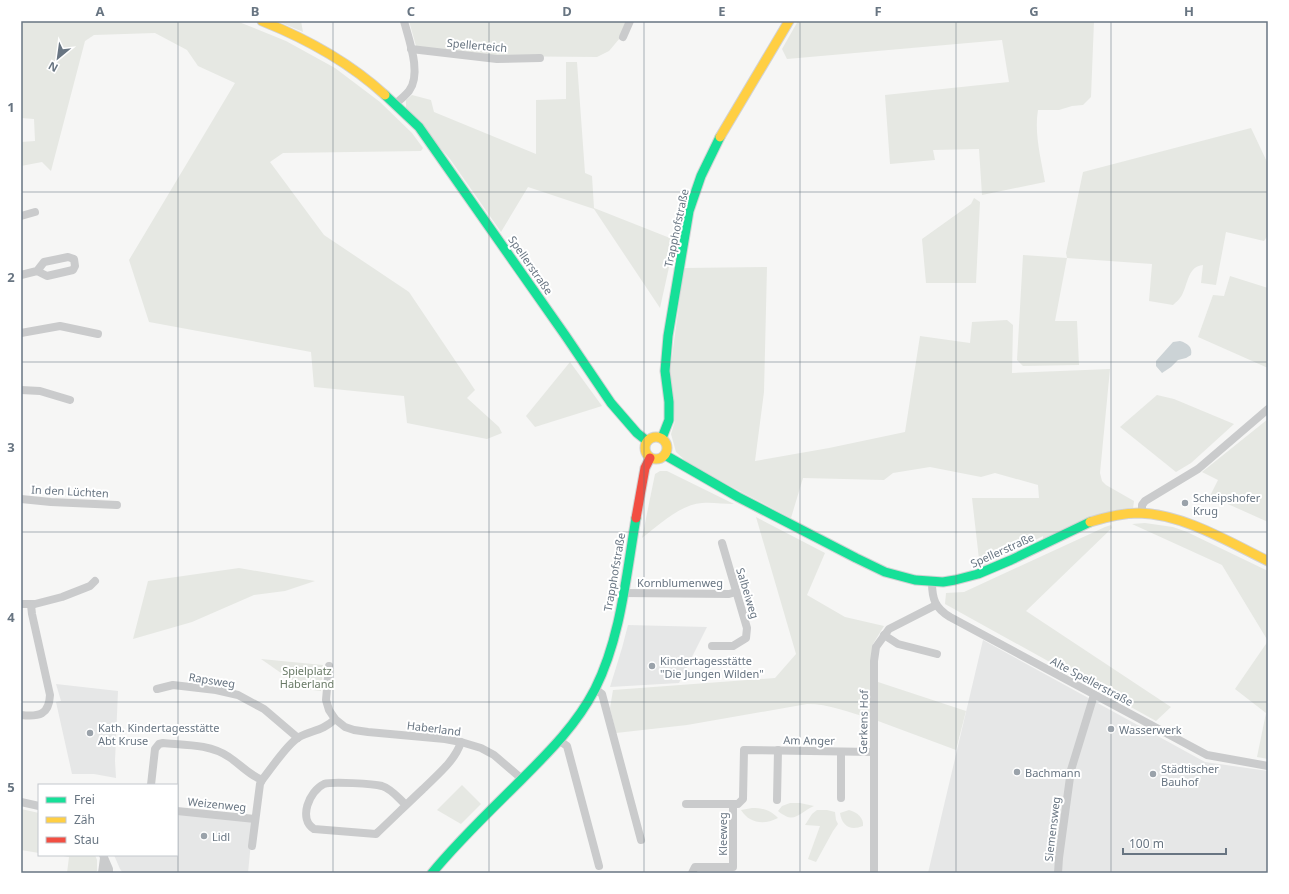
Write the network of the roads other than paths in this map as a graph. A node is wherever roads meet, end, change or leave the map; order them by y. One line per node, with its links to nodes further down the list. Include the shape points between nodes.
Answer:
1 (262, 21): 8 (street, Spellerstraße, via 328,52 373,84)
2 (404, 21): 6 (street)
3 (630, 21): 5 (street)
4 (789, 21): 18 (street, Trapphofstraße, via 718,142 701,176 689,212 668,336 665,371 669,420)
5 (623, 37)
6 (412, 49): 7 (street, Spellerteich, via 496,59); 8 (street, via 414,82 409,91)
7 (540, 58)
8 (395, 104): 19 (street, Spellerstraße, via 419,127 611,403)
9 (35, 212): 10 (street)
10 (21, 216)
11 (37, 271): 12 (street)
12 (21, 275)
13 (21, 333): 14 (street, via 60,326)
14 (98, 334)
15 (21, 390): 16 (street, via 40,391)
16 (70, 400)
17 (1268, 409): 24 (street, via 1198,470 1145,501 1142,505)
18 (662, 438): 19 (street, via 656,436); 20 (street, via 668,449)
19 (646, 441): 21 (street, via 645,453)
20 (665, 455): 21 (street, via 656,460); 28 (street, Spellerstraße, via 863,562 887,573)
21 (650, 458): 30 (street, Trapphofstraße, via 645,468)
22 (21, 499): 23 (street, In den Lüchten)
23 (117, 505)
24 (1142, 514): 26 (street, Spellerstraße, via 1185,522); 28 (street, Spellerstraße, via 1117,515 1092,521 977,575)
25 (722, 543): 29 (street, Salbeiweg)
26 (1268, 561)
27 (95, 581): 32 (street, via 76,592)
28 (932, 582): 33 (street)
29 (736, 592): 30 (street, Kornblumenweg); 35 (street, Salbeiweg, via 747,628 746,638 733,646)
30 (623, 593): 39 (street, Trapphofstraße, via 612,644)
31 (21, 604): 32 (street)
32 (31, 605): 41 (street, via 50,695 45,711 39,715)
33 (936, 605): 34 (street, Gerkens Hof, via 889,628); 40 (street, Alte Spellerstraße, via 950,617)
34 (884, 635): 36 (street, via 898,644); 48 (street, Gerkens Hof, via 876,647 874,661)
35 (712, 646)
36 (937, 654)
37 (329, 666): 42 (street, via 326,700)
38 (157, 689): 43 (street, Rapsweg, via 174,685 238,695 264,709)
39 (595, 689): 44 (street, Trapphofstraße); 62 (street, via 602,694)
40 (1094, 695): 49 (street, Alte Spellerstraße, via 1207,755); 71 (street, Siemensweg, via 1071,770)
41 (21, 715)
42 (335, 719): 43 (street, via 327,726); 45 (street, Haberland, via 354,730)
43 (298, 738): 51 (street)
44 (560, 741): 50 (street, Trapphofstraße); 65 (street, via 567,746)
45 (461, 742): 50 (street, Haberland, via 482,748 494,755); 59 (street, via 447,765)
46 (778, 750): 47 (street, Am Anger); 54 (street); 57 (street, Am Anger, via 744,750 743,799)
47 (841, 752): 48 (street, Am Anger); 53 (street)
48 (874, 752): 70 (street, Gerkens Hof)
49 (1268, 766)
50 (522, 779): 68 (street, Trapphofstraße, via 451,850)
51 (262, 780): 52 (street, via 214,748 163,743 155,748); 61 (street)
52 (151, 784)
53 (840, 798)
54 (777, 800)
55 (21, 802): 58 (street)
56 (686, 804): 57 (street)
57 (733, 805): 69 (street, Kleeweg, via 733,866 695,867)
58 (38, 806)
59 (406, 806): 59 (street, via 376,834 314,829 309,826 306,815 310,798 316,789 334,782 382,786)
60 (178, 811): 61 (street, Weizenweg)
61 (255, 818): 63 (street)
62 (641, 840)
63 (252, 846)
64 (104, 856): 66 (street); 67 (street)
65 (599, 866)
66 (102, 873)
67 (109, 873)
68 (432, 873)
69 (692, 873)
70 (874, 873)
71 (1058, 873)

